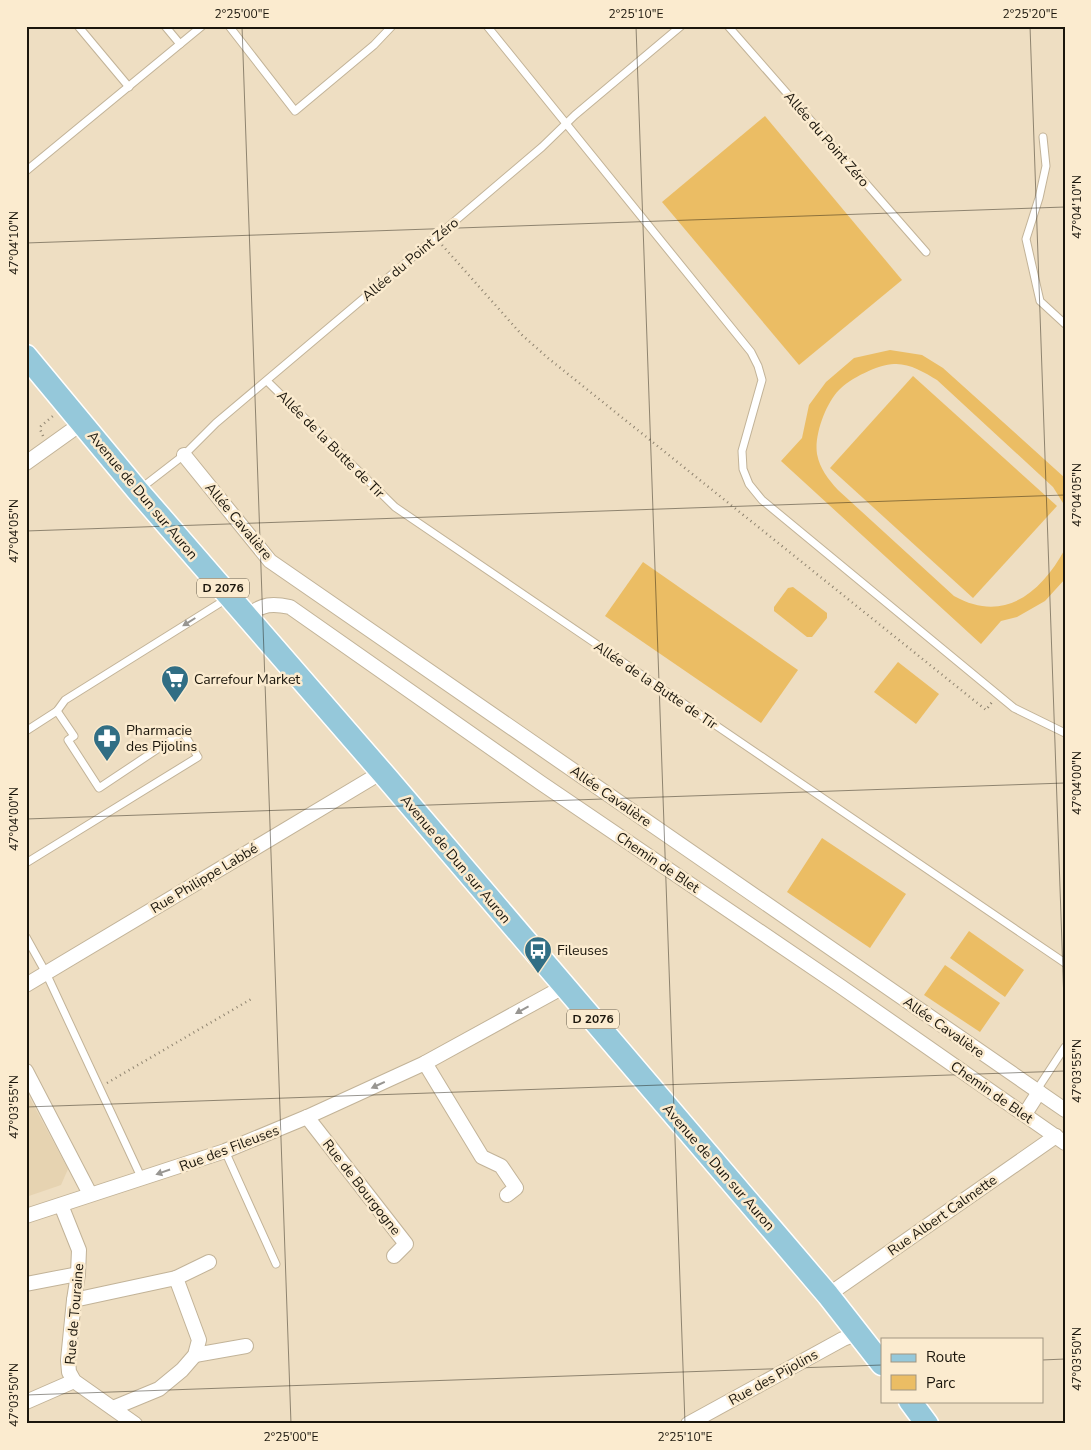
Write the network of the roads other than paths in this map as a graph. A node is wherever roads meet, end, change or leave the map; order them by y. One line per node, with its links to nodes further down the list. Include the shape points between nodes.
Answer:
1 (78, 26): 10 (lane)
2 (165, 26): 9 (lane)
3 (202, 26): 9 (lane)
4 (229, 26): 5 (lane, via 295,111)
5 (392, 26)
6 (487, 26): 11 (lane)
7 (681, 26): 11 (lane, Allée du Point Zéro)
8 (728, 26): 14 (lane, Allée du Point Zéro)
9 (180, 44): 10 (lane)
10 (129, 87): 13 (lane)
11 (566, 124): 17 (lane, Allée du Point Zéro); 26 (lane, via 751,352 762,380 742,451 743,468 749,484 762,500 998,695 1023,713)
12 (1043, 137): 15 (lane, via 1046,166 1026,239 1040,301)
13 (27, 168)
14 (926, 252)
15 (1065, 324)
16 (26, 356): 18 (main road, Avenue de Dun sur Auron / D 2076)
17 (267, 381): 19 (lane, Allée du Point Zéro, via 216,423); 30 (lane, Allée de la Butte de Tir, via 395,507)
18 (82, 423): 20 (street); 21 (main road, Avenue de Dun sur Auron / D 2076)
19 (184, 455): 21 (lane, Allée du Point Zéro); 37 (street, Allée Cavalière, via 270,561)
20 (26, 463)
21 (138, 491): 22 (main road, Avenue de Dun sur Auron / D 2076)
22 (231, 596): 23 (main road, Avenue de Dun sur Auron / D 2076); 24 (lane, one-way to 24, via 65,700)
23 (248, 616): 27 (main road, Avenue de Dun sur Auron / D 2076); 39 (street, Chemin de Blet, via 261,606 277,604 290,607)
24 (57, 711): 25 (lane); 28 (lane, via 74,736 68,740 99,788 183,732 198,757)
25 (26, 731)
26 (1065, 733)
27 (382, 772): 31 (street, Rue Philippe Labbé); 33 (main road, Avenue de Dun sur Auron / D 2076)
28 (26, 863)
29 (26, 937): 31 (lane)
30 (1065, 963)
31 (46, 973): 32 (street, Rue Philippe Labbé); 43 (lane)
32 (26, 985)
33 (565, 986): 35 (street, Rue des Fileuses, one-way to 35); 54 (main road, Avenue de Dun sur Auron / D 2076)
34 (1065, 1047): 37 (lane, via 1040,1084)
35 (425, 1063): 40 (street, Rue des Fileuses, one-way to 40); 45 (street, via 482,1157 501,1166 516,1188)
36 (26, 1071): 44 (street)
37 (1039, 1092): 38 (street, Allée Cavalière); 39 (street)
38 (1065, 1110)
39 (1025, 1114): 41 (street, Chemin de Blet)
40 (308, 1117): 42 (street, Rue des Fileuses); 48 (street, Rue de Bourgogne, via 406,1244)
41 (1060, 1139): 54 (street, Rue Albert Calmette)
42 (225, 1151): 43 (street, Rue des Fileuses, one-way to 43); 50 (lane)
43 (142, 1179): 44 (street, Rue des Fileuses)
44 (90, 1194): 46 (street, Rue des Fileuses)
45 (507, 1195)
46 (61, 1205): 47 (street, Rue des Fileuses); 51 (street, Rue de Touraine, via 79,1250)
47 (26, 1216)
48 (394, 1256)
49 (209, 1262): 52 (street)
50 (276, 1264)
51 (78, 1274): 53 (street); 55 (street, Rue de Touraine)
52 (176, 1278): 55 (street); 58 (street, via 199,1340)
53 (26, 1284)
54 (828, 1294): 56 (main road, Avenue de Dun sur Auron / D 2076)
55 (74, 1300): 60 (street, Rue de Touraine, via 68,1360)
56 (858, 1333): 59 (main road, Avenue de Dun sur Auron / D 2076); 65 (street, Rue des Pijolins)
57 (246, 1346): 58 (street)
58 (195, 1355): 63 (street, via 158,1389)
59 (881, 1363)
60 (74, 1381): 61 (street); 63 (street, Rue de Touraine)
61 (26, 1402)
62 (911, 1402): 66 (main road)
63 (113, 1408): 64 (street, Rue de Touraine)
64 (135, 1424)
65 (688, 1424)
66 (927, 1424)

